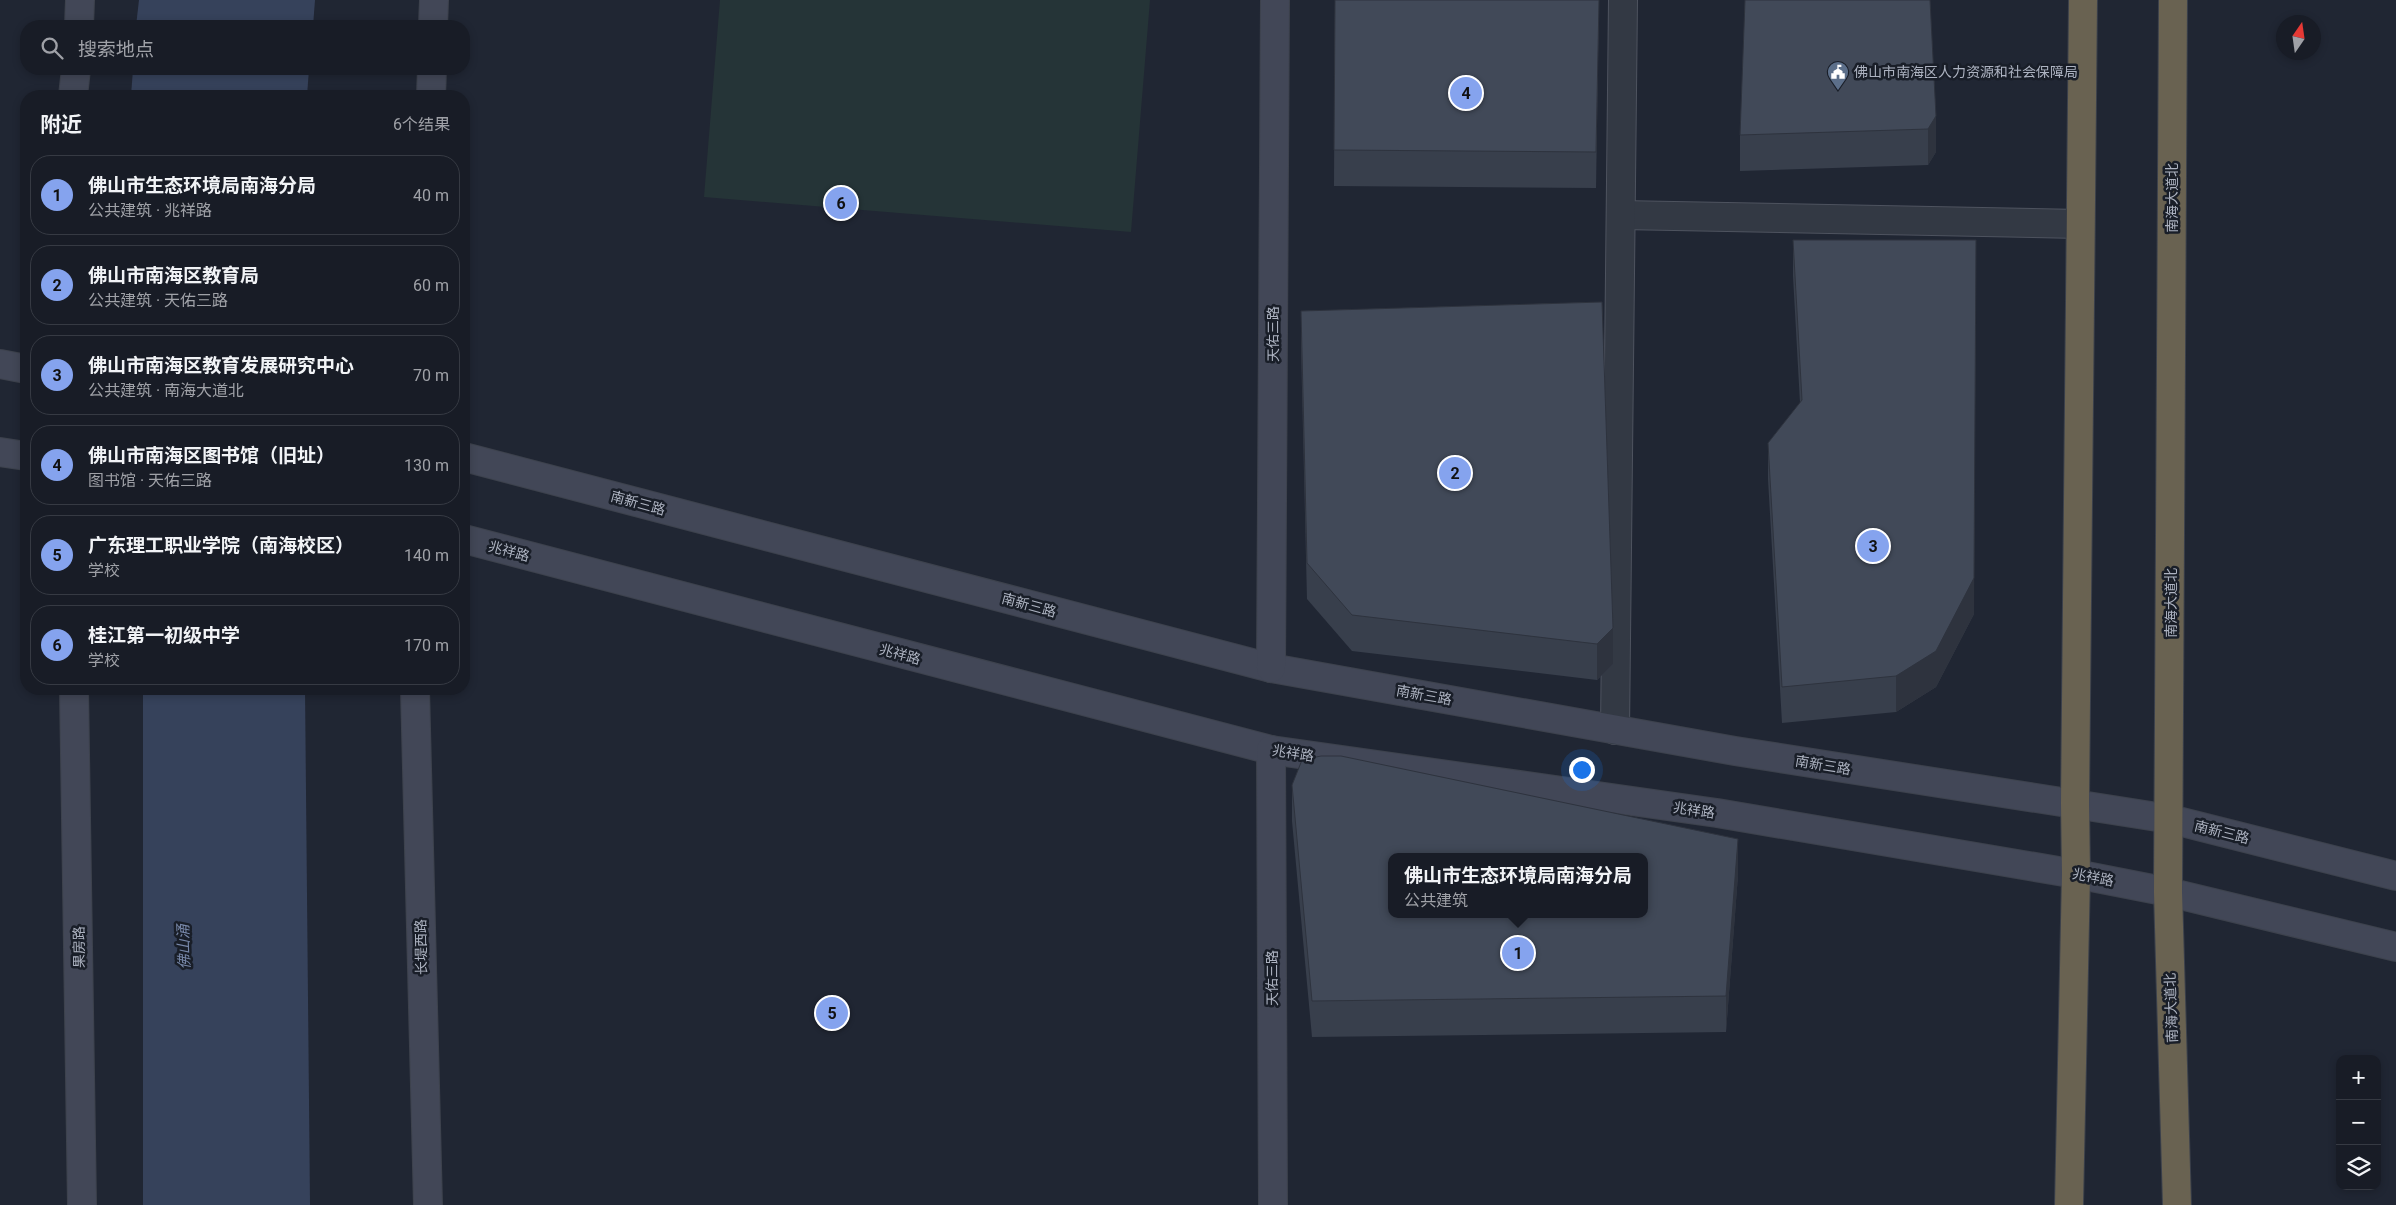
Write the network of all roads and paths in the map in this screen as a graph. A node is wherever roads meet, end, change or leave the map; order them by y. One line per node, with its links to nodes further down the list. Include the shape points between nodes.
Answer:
1 (80, 0): 7 (main road)
2 (434, 0): 8 (main road)
3 (1275, 0): 21 (main road, 天佑三路)
4 (1623, 0): 13 (street)
5 (2083, 0): 14 (highway)
6 (2173, 0): 27 (highway, 南海大道北)
7 (79, 20)
8 (433, 20)
9 (75, 75): 11 (main road)
10 (432, 75): 12 (main road)
11 (74, 90)
12 (431, 90)
13 (1621, 215): 14 (street); 24 (street)
14 (2080, 224): 26 (highway)
15 (0, 364): 16 (main road)
16 (20, 368)
17 (0, 452): 18 (main road)
18 (20, 455)
19 (470, 459): 21 (main road, 南新三路)
20 (470, 541): 25 (main road, 兆祥路)
21 (1272, 668): 24 (main road, 南新三路)
22 (74, 695): 32 (main road, 果房路)
23 (414, 695): 33 (main road, 长堤西路)
24 (1615, 730): 26 (main road, 南新三路)
25 (1271, 750): 28 (main road, 兆祥路, via 1717,813); 34 (main road, 天佑三路)
26 (2075, 803): 27 (main road, 南新三路); 28 (highway)
27 (2170, 819): 29 (main road, 南新三路); 30 (highway, 南海大道北)
28 (2076, 874): 30 (main road, 兆祥路); 35 (highway)
29 (2396, 876)
30 (2168, 892): 31 (main road); 36 (highway, 南海大道北)
31 (2396, 947)
32 (82, 1205)
33 (428, 1205)
34 (1273, 1205)
35 (2069, 1205)
36 (2177, 1205)

